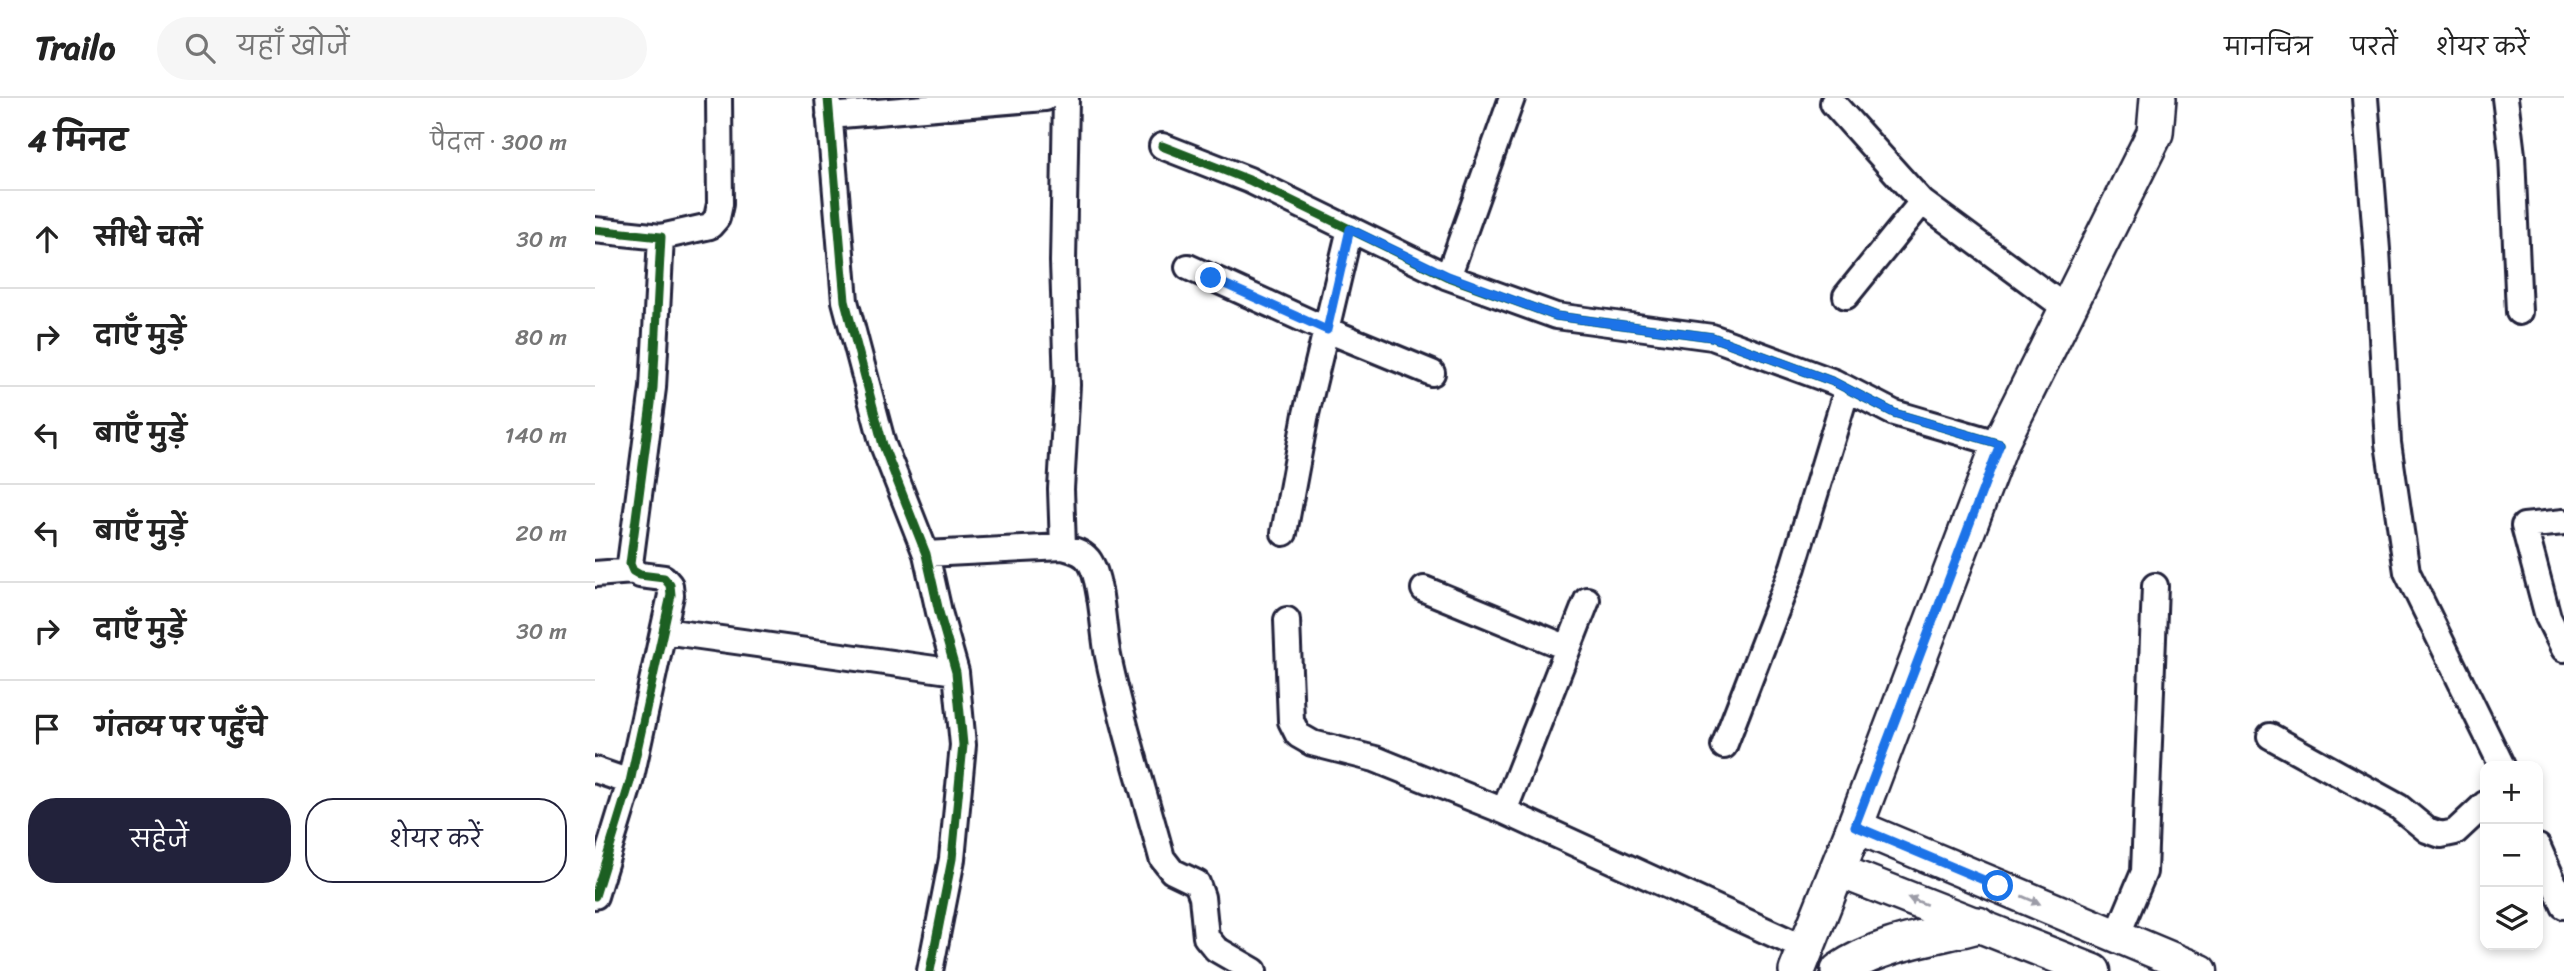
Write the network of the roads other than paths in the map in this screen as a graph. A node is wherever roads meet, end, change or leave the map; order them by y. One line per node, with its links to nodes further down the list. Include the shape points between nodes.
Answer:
1 (719, 98): 14 (street, via 717,218 710,226)
2 (1045, 98): 9 (street)
3 (1066, 98): 26 (street)
4 (1512, 98): 16 (street)
5 (2158, 98): 18 (main road, via 2155,133)
6 (2365, 98): 40 (street, via 2388,443 2407,572)
7 (2505, 98): 19 (street)
8 (1833, 103): 11 (street)
9 (828, 107): 27 (street, via 845,301 883,445)
10 (1162, 146): 12 (street, via 1249,180)
11 (1922, 202): 17 (street); 18 (street)
12 (1350, 229): 16 (street); 20 (street)
13 (595, 230): 14 (street)
14 (661, 237): 28 (street, via 653,387 630,564)
15 (1188, 267): 20 (street)
16 (1448, 276): 22 (street, via 1556,316 1712,337)
17 (1846, 296)
18 (2067, 309): 23 (main road)
19 (2519, 312)
20 (1327, 330): 21 (street); 25 (street)
21 (1432, 373)
22 (1847, 389): 23 (street, via 1894,413); 39 (street, via 1793,567)
23 (2000, 444): 45 (main road)
24 (2564, 522): 36 (street, via 2524,526 2548,617)
25 (1284, 533)
26 (1063, 547): 27 (street); 54 (street, via 1090,561 1095,574 1118,701 1162,858 1172,871 1197,883 1206,937 1216,949)
27 (926, 554): 37 (street)
28 (633, 571): 29 (street); 34 (street, via 664,578 670,585)
29 (595, 574)
30 (2155, 586): 51 (street, via 2144,872)
31 (1423, 589): 35 (street)
32 (1587, 600): 35 (street)
33 (1287, 620): 44 (street, via 1291,721 1297,736 1375,759)
34 (664, 631): 37 (street); 42 (street)
35 (1568, 648): 44 (street)
36 (2564, 649)
37 (956, 672): 53 (street, via 963,745 952,859)
38 (2270, 736): 43 (street, via 2441,835 2455,832)
39 (1724, 746)
40 (2500, 761)
41 (595, 770): 42 (street)
42 (629, 782): 48 (street)
43 (2480, 809)
44 (1504, 811): 52 (street)
45 (1855, 826): 47 (main road); 51 (street, one-way to 51)
46 (2543, 858): 49 (street)
47 (1837, 870): 50 (street, one-way to 47); 52 (main road)
48 (595, 896)
49 (2564, 906)
50 (1978, 925): 55 (main road, via 1897,945); 56 (street)
51 (2117, 936): 57 (street)
52 (1801, 960)
53 (930, 971)
54 (1254, 971)
55 (1839, 971)
56 (2094, 971)
57 (2201, 971)

